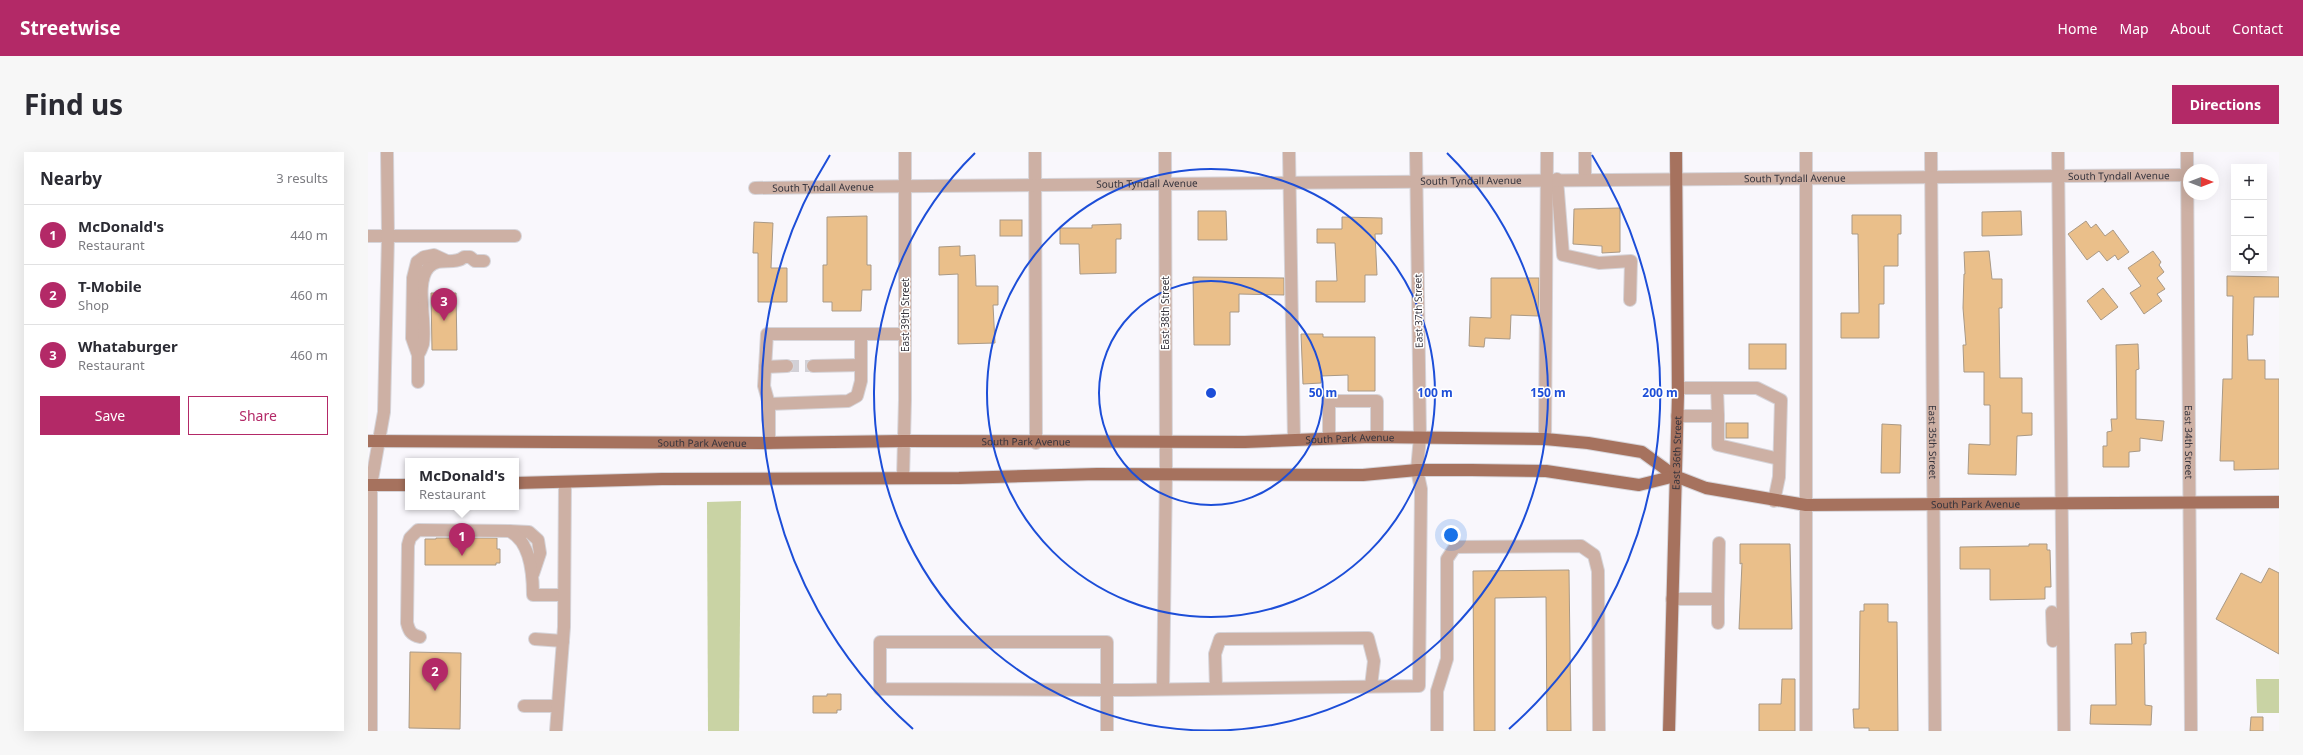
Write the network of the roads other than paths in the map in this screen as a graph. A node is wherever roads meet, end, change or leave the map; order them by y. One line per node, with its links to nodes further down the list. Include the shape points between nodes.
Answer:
1 (386, 152): 30 (street)
2 (905, 152): 26 (street, East 39th Street)
3 (1035, 152): 25 (street)
4 (1165, 152): 24 (street, East 38th Street)
5 (1289, 152): 23 (street)
6 (1416, 152): 22 (street, East 37th Street)
7 (1547, 152): 19 (street)
8 (1585, 152): 20 (street)
9 (1676, 152): 21 (main road, East 36th Street)
10 (1806, 152): 18 (street)
11 (1931, 152): 17 (street, East 35th Street)
12 (2058, 152): 15 (street)
13 (2187, 152): 14 (street, East 34th Street)
14 (2187, 164)
15 (2058, 176): 16 (street, South Tyndall Avenue); 17 (street, South Tyndall Avenue); 68 (street)
16 (2183, 176)
17 (1931, 177): 18 (street, South Tyndall Avenue); 69 (street, East 35th Street)
18 (1806, 178): 21 (street, South Tyndall Avenue); 70 (street)
19 (1552, 179): 20 (street, South Tyndall Avenue); 22 (street, South Tyndall Avenue); 33 (street, via 1563,255 1599,263 1631,261); 49 (street)
20 (1585, 179): 21 (street, South Tyndall Avenue)
21 (1676, 179): 41 (main road, East 36th Street)
22 (1416, 180): 23 (street, South Tyndall Avenue); 47 (street, East 37th Street)
23 (1289, 181): 24 (street, South Tyndall Avenue); 50 (street)
24 (1165, 182): 25 (street, South Tyndall Avenue); 53 (street, East 38th Street)
25 (1035, 184): 26 (street, South Tyndall Avenue); 55 (street)
26 (904, 186): 27 (street, South Tyndall Avenue); 35 (street, East 39th Street)
27 (755, 188)
28 (2187, 200): 66 (street, East 34th Street)
29 (368, 236): 30 (street)
30 (388, 236): 31 (street); 51 (street, via 384,412)
31 (515, 236)
32 (479, 261): 40 (street, via 471,265 438,261 429,267 423,278 423,344 418,355)
33 (1630, 300)
34 (861, 334): 35 (street); 36 (street); 39 (street, via 767,334)
35 (905, 334): 52 (street, East 39th Street)
36 (861, 365): 38 (street); 43 (street, via 861,382 857,396 848,401)
37 (787, 366): 39 (street)
38 (813, 366)
39 (765, 367): 43 (street, via 764,386)
40 (418, 382)
41 (1678, 388): 42 (street); 44 (main road, East 36th Street)
42 (1717, 388): 45 (street); 56 (street, via 1757,388 1781,400)
43 (769, 404): 54 (street)
44 (1677, 416): 45 (street); 59 (main road, East 36th Street)
45 (1718, 416): 56 (street, via 1718,445)
46 (1377, 437): 47 (main road, South Park Avenue); 48 (main road, South Park Avenue); 48 (street, via 1378,401 1329,401)
47 (1420, 437): 49 (main road, South Park Avenue); 57 (street, East 37th Street)
48 (1329, 438): 50 (main road, South Park Avenue)
49 (1545, 439): 59 (main road, South Park Avenue, via 1642,452)
50 (1294, 440): 53 (main road, South Park Avenue)
51 (374, 441): 54 (main road, South Park Avenue); 63 (street)
52 (904, 441): 54 (main road, South Park Avenue); 55 (main road, South Park Avenue); 60 (street, East 39th Street)
53 (1166, 442): 55 (main road, South Park Avenue); 58 (street, East 38th Street)
54 (769, 443)
55 (1036, 443)
56 (1779, 459): 65 (street)
57 (1417, 470): 58 (main road, via 1363,475); 59 (main road, via 1546,471 1639,485); 84 (street, East 37th Street, via 1421,489)
58 (1166, 474): 60 (main road); 86 (street, East 38th Street)
59 (1676, 476): 65 (main road, South Park Avenue, via 1706,488); 75 (main road, East 36th Street)
60 (903, 478): 62 (main road, via 662,479)
61 (519, 483): 62 (main road)
62 (565, 483): 74 (street)
63 (370, 485): 64 (main road); 91 (street)
64 (405, 485)
65 (1774, 501): 70 (main road, South Park Avenue)
66 (2188, 502): 67 (main road, South Park Avenue); 68 (main road, South Park Avenue); 100 (street, East 34th Street)
67 (2279, 502)
68 (2062, 503): 69 (main road, South Park Avenue); 99 (street)
69 (1933, 504): 70 (main road, South Park Avenue); 98 (street, East 35th Street)
70 (1806, 505): 97 (street)
71 (509, 531): 73 (street, via 520,540); 73 (street, via 529,532 538,540 540,553); 79 (street, via 418,530 410,538 407,623 409,631)
72 (1718, 543): 76 (street)
73 (533, 575): 74 (street, via 533,595)
74 (564, 596): 81 (street)
75 (1672, 599): 76 (street); 96 (main road, East 36th Street)
76 (1718, 599): 78 (street)
77 (2052, 612): 82 (street)
78 (1718, 623)
79 (420, 637)
80 (535, 639): 81 (street)
81 (563, 641): 90 (street)
82 (2053, 641)
83 (1371, 686): 84 (street); 85 (street); 85 (street, via 1374,661 1368,638 1220,639 1215,654)
84 (1419, 686): 88 (street)
85 (1216, 688): 86 (street)
86 (1163, 689): 87 (street)
87 (1107, 690): 87 (street, via 880,689 880,642 1107,642); 93 (street)
88 (1438, 691): 94 (street); 95 (street, via 1447,659 1447,560 1455,547 1581,546 1594,555 1598,571)
89 (524, 706): 90 (street)
90 (557, 706): 92 (street)
91 (371, 731)
92 (556, 731)
93 (1107, 731)
94 (1437, 731)
95 (1599, 731)
96 (1670, 731)
97 (1806, 731)
98 (1935, 731)
99 (2064, 731)
100 (2191, 731)

